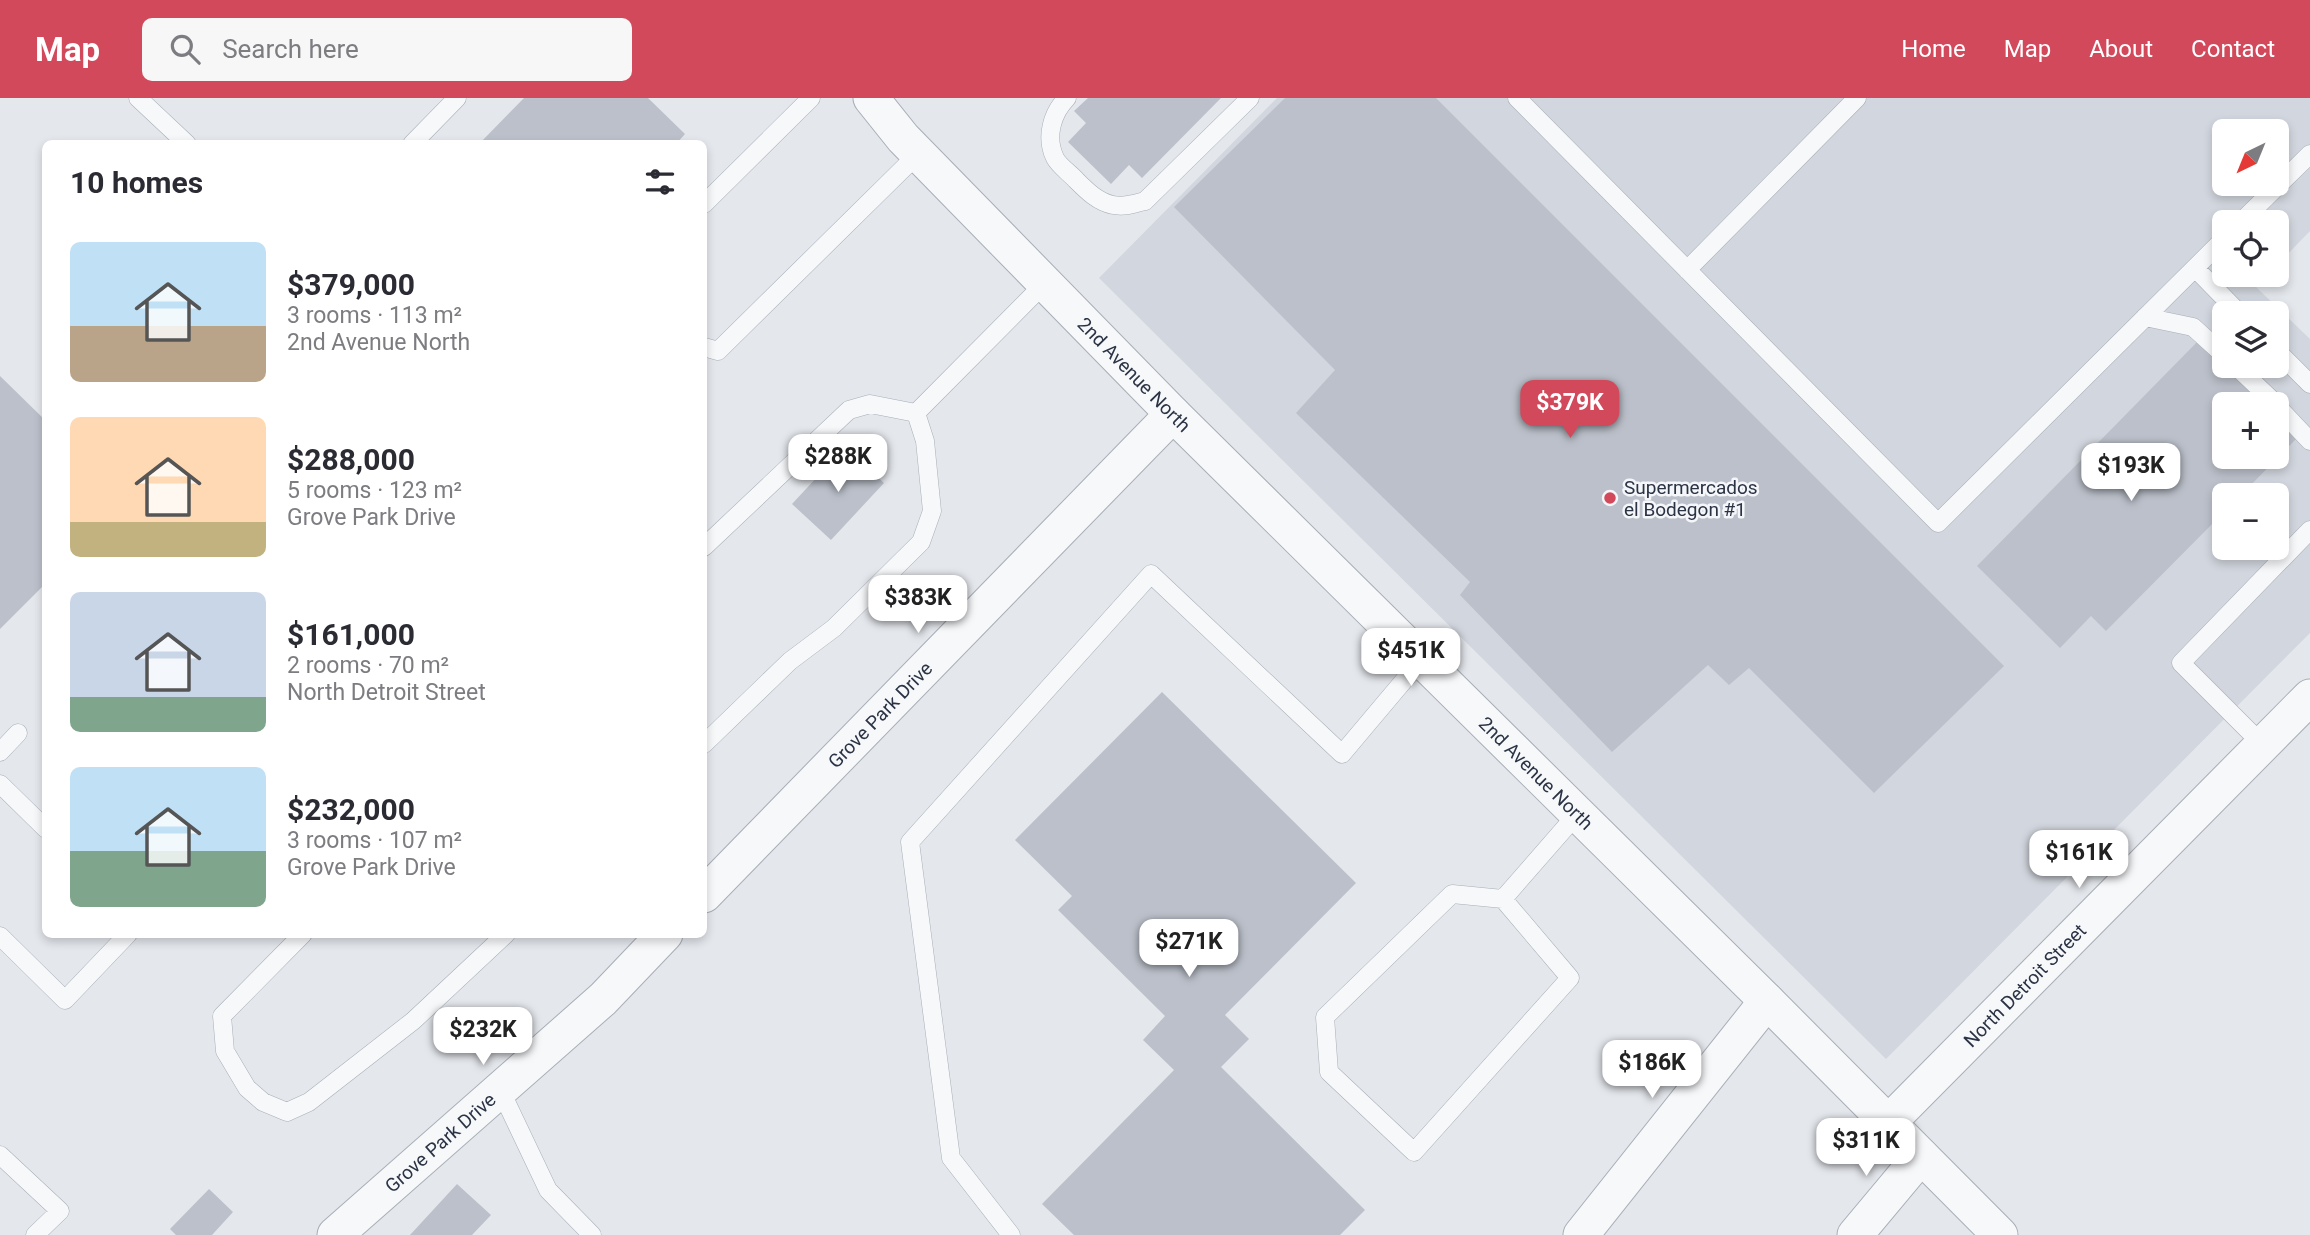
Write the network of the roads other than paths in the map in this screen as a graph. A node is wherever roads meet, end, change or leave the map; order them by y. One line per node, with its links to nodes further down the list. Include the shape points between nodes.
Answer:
1 (138, 98): 9 (lane)
2 (457, 98): 10 (lane)
3 (811, 98): 13 (lane)
4 (871, 98): 11 (street, 2nd Avenue North)
5 (1067, 98): 6 (lane, via 1056,109 1051,126 1055,159 1092,195 1110,205 1126,206 1145,201)
6 (1250, 98)
7 (1517, 98): 17 (lane)
8 (1857, 98): 17 (lane)
9 (183, 140)
10 (415, 140)
11 (919, 153): 18 (street, 2nd Avenue North); 22 (lane, via 718,351)
12 (2310, 154): 14 (lane)
13 (707, 201)
14 (2253, 210)
15 (2212, 251): 16 (lane)
16 (2195, 268): 19 (lane); 20 (lane)
17 (1687, 270): 20 (lane, via 1938,523)
18 (1045, 283): 27 (lane); 28 (street, 2nd Avenue North)
19 (2227, 301)
20 (2145, 317): 21 (lane, via 2193,327)
21 (2212, 344)
22 (707, 348)
23 (2289, 363): 25 (lane)
24 (2248, 378): 26 (lane)
25 (2310, 384)
26 (2263, 392)
27 (916, 413): 32 (lane, via 870,404 849,410); 36 (lane, via 925,441 932,511 921,542 834,628 790,661)
28 (1173, 414): 33 (street, 2nd Avenue North); 42 (street, Grove Park Drive)
29 (2289, 419): 30 (lane)
30 (2310, 441)
31 (2310, 530): 37 (lane, via 2181,663)
32 (707, 544)
33 (1422, 659): 40 (street, 2nd Avenue North); 57 (lane, via 1342,754 1151,574 910,842 951,1158)
34 (2310, 697): 37 (street, North Detroit Street)
35 (18, 733): 38 (lane)
36 (707, 741)
37 (2263, 745): 51 (street, North Detroit Street)
38 (0, 752)
39 (0, 784): 41 (lane)
40 (1578, 813): 43 (lane); 49 (street, 2nd Avenue North)
41 (42, 825)
42 (707, 892)
43 (1503, 899): 43 (lane, via 1452,894 1325,1017 1329,1072 1414,1152 1570,978)
44 (0, 936): 45 (lane, via 65,1000)
45 (124, 938)
46 (299, 938): 47 (lane, via 222,1016 225,1051 247,1088 263,1102 287,1112 309,1102 413,1021)
47 (502, 938)
48 (661, 938): 50 (street, Grove Park Drive, via 603,999)
49 (1767, 1001): 51 (street, 2nd Avenue North); 58 (street)
50 (500, 1089): 55 (street, Grove Park Drive); 56 (lane, via 548,1190)
51 (1888, 1123): 53 (street, 2nd Avenue North)
52 (0, 1155): 54 (lane, via 60,1211)
53 (1921, 1156): 59 (street); 60 (street, 2nd Avenue North)
54 (35, 1235)
55 (335, 1235)
56 (592, 1235)
57 (1010, 1235)
58 (1581, 1235)
59 (1855, 1235)
60 (2000, 1235)

